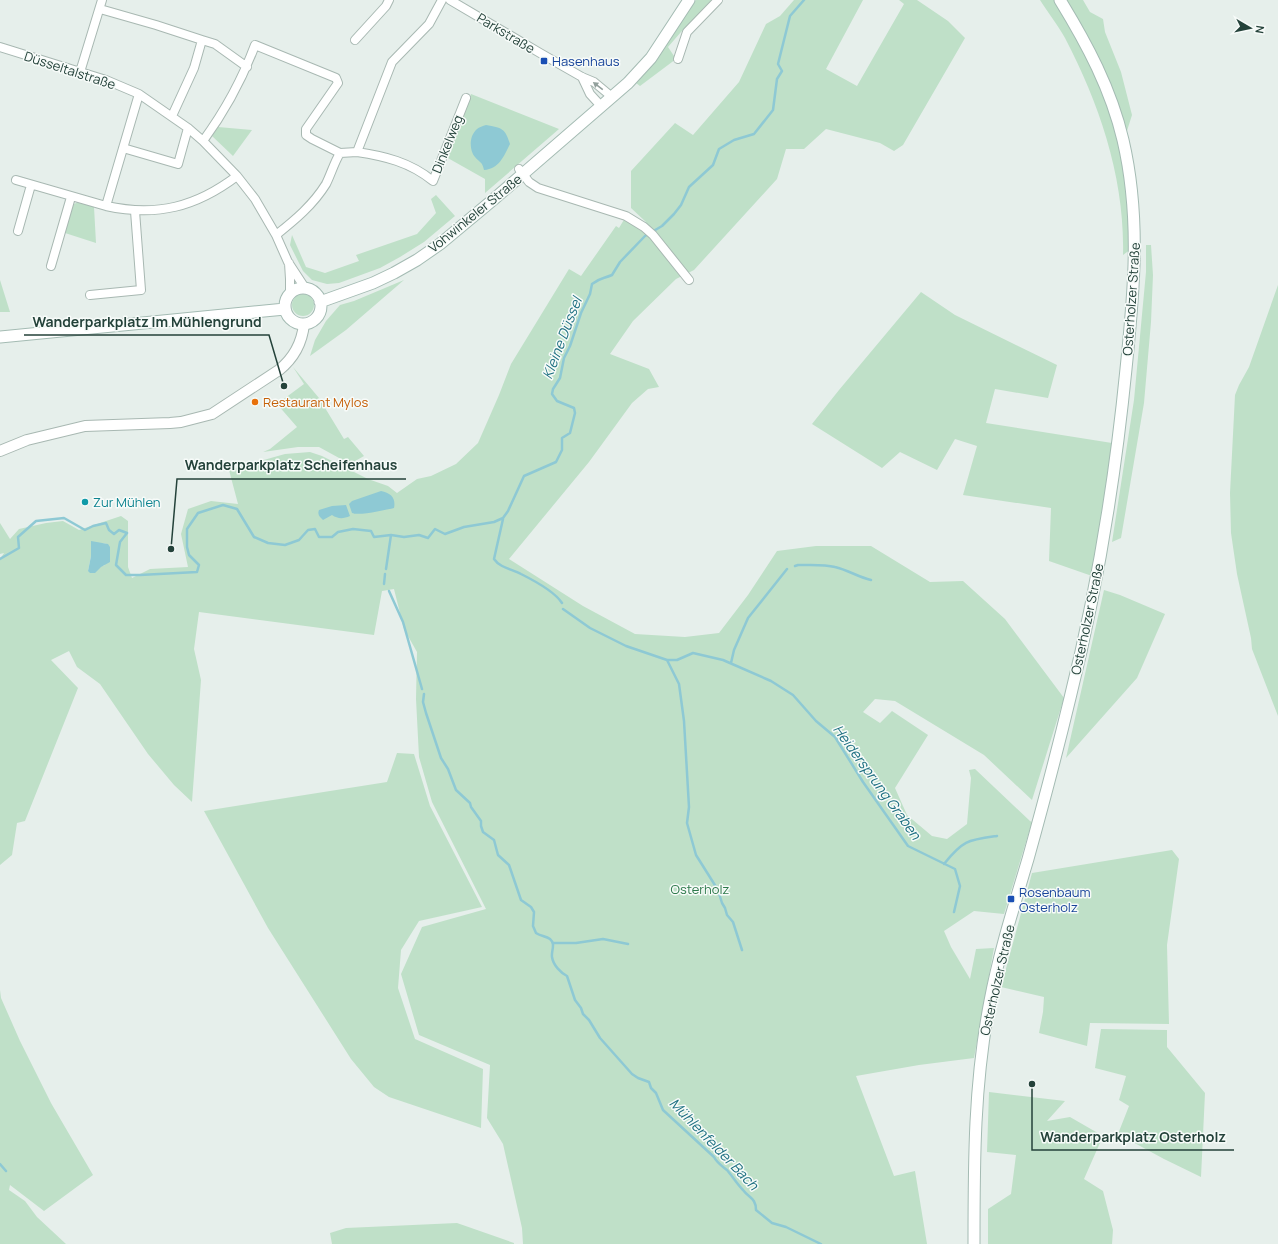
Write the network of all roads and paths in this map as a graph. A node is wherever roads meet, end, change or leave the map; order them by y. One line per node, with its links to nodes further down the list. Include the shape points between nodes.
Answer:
1 (102, 0): 8 (street)
2 (389, 0): 10 (street)
3 (442, 0): 24 (street, via 428,24 392,62)
4 (450, 0): 15 (street, Parkstraße)
5 (689, 0): 17 (main road, Vohwinkeler Straße, via 651,58)
6 (718, 0): 12 (street, via 687,32)
7 (1060, 0): 46 (main road, Osterholzer Straße, via 1100,71 1123,139 1134,204 1132,305 1112,486 1094,592 1071,697 1001,954 986,1020 976,1095)
8 (100, 9): 9 (street); 14 (street)
9 (202, 40): 13 (street, via 215,44); 20 (street, via 194,68)
10 (355, 40)
11 (0, 47): 14 (street, Düsseltalstraße)
12 (678, 59)
13 (247, 67): 22 (street, via 220,118); 25 (street, Dinkelweg, via 255,45 336,78 338,82 306,129 306,135)
14 (80, 72): 16 (street, Düsseltalstraße)
15 (582, 77): 17 (street, Parkstraße, one-way to 15, via 594,82); 19 (street, via 590,94)
16 (139, 94): 20 (street, Düsseltalstraße); 23 (street)
17 (612, 97): 19 (main road, Vohwinkeler Straße)
18 (466, 98): 24 (street, Dinkelweg, via 432,181 414,168 393,159)
19 (601, 106): 26 (main road, Vohwinkeler Straße)
20 (172, 116): 21 (street, Düsseltalstraße)
21 (188, 128): 22 (street, Düsseltalstraße); 23 (street, via 178,164)
22 (203, 141): 27 (street, Düsseltalstraße)
23 (123, 148): 31 (street)
24 (357, 152): 25 (street, Dinkelweg)
25 (340, 153): 34 (street, via 319,194 301,215)
26 (521, 171): 37 (street, via 529,182 538,188 626,216 644,227); 41 (main road, Vohwinkeler Straße, via 440,244 417,260 373,283)
27 (237, 176): 32 (street, via 206,197 192,202 172,208); 34 (street, Düsseltalstraße, via 255,199)
28 (16, 180): 29 (street)
29 (31, 185): 30 (street); 33 (street)
30 (72, 197): 31 (street); 36 (street)
31 (106, 206): 32 (street)
32 (135, 211): 40 (street, via 141,290)
33 (18, 231)
34 (276, 235): 35 (street, Düsseltalstraße)
35 (288, 262): 38 (street, Düsseltalstraße); 39 (street, Düsseltalstraße)
36 (51, 266)
37 (689, 280)
38 (305, 288): 39 (main road, via 297,288); 41 (main road, via 315,292)
39 (290, 293): 42 (main road)
40 (90, 295)
41 (320, 302): 43 (main road, via 318,316)
42 (285, 309): 43 (main road, via 292,320); 44 (main road)
43 (304, 324): 45 (street, via 298,346 287,364 212,414 176,422 86,426 27,440)
44 (0, 336)
45 (0, 451)
46 (974, 1244)

